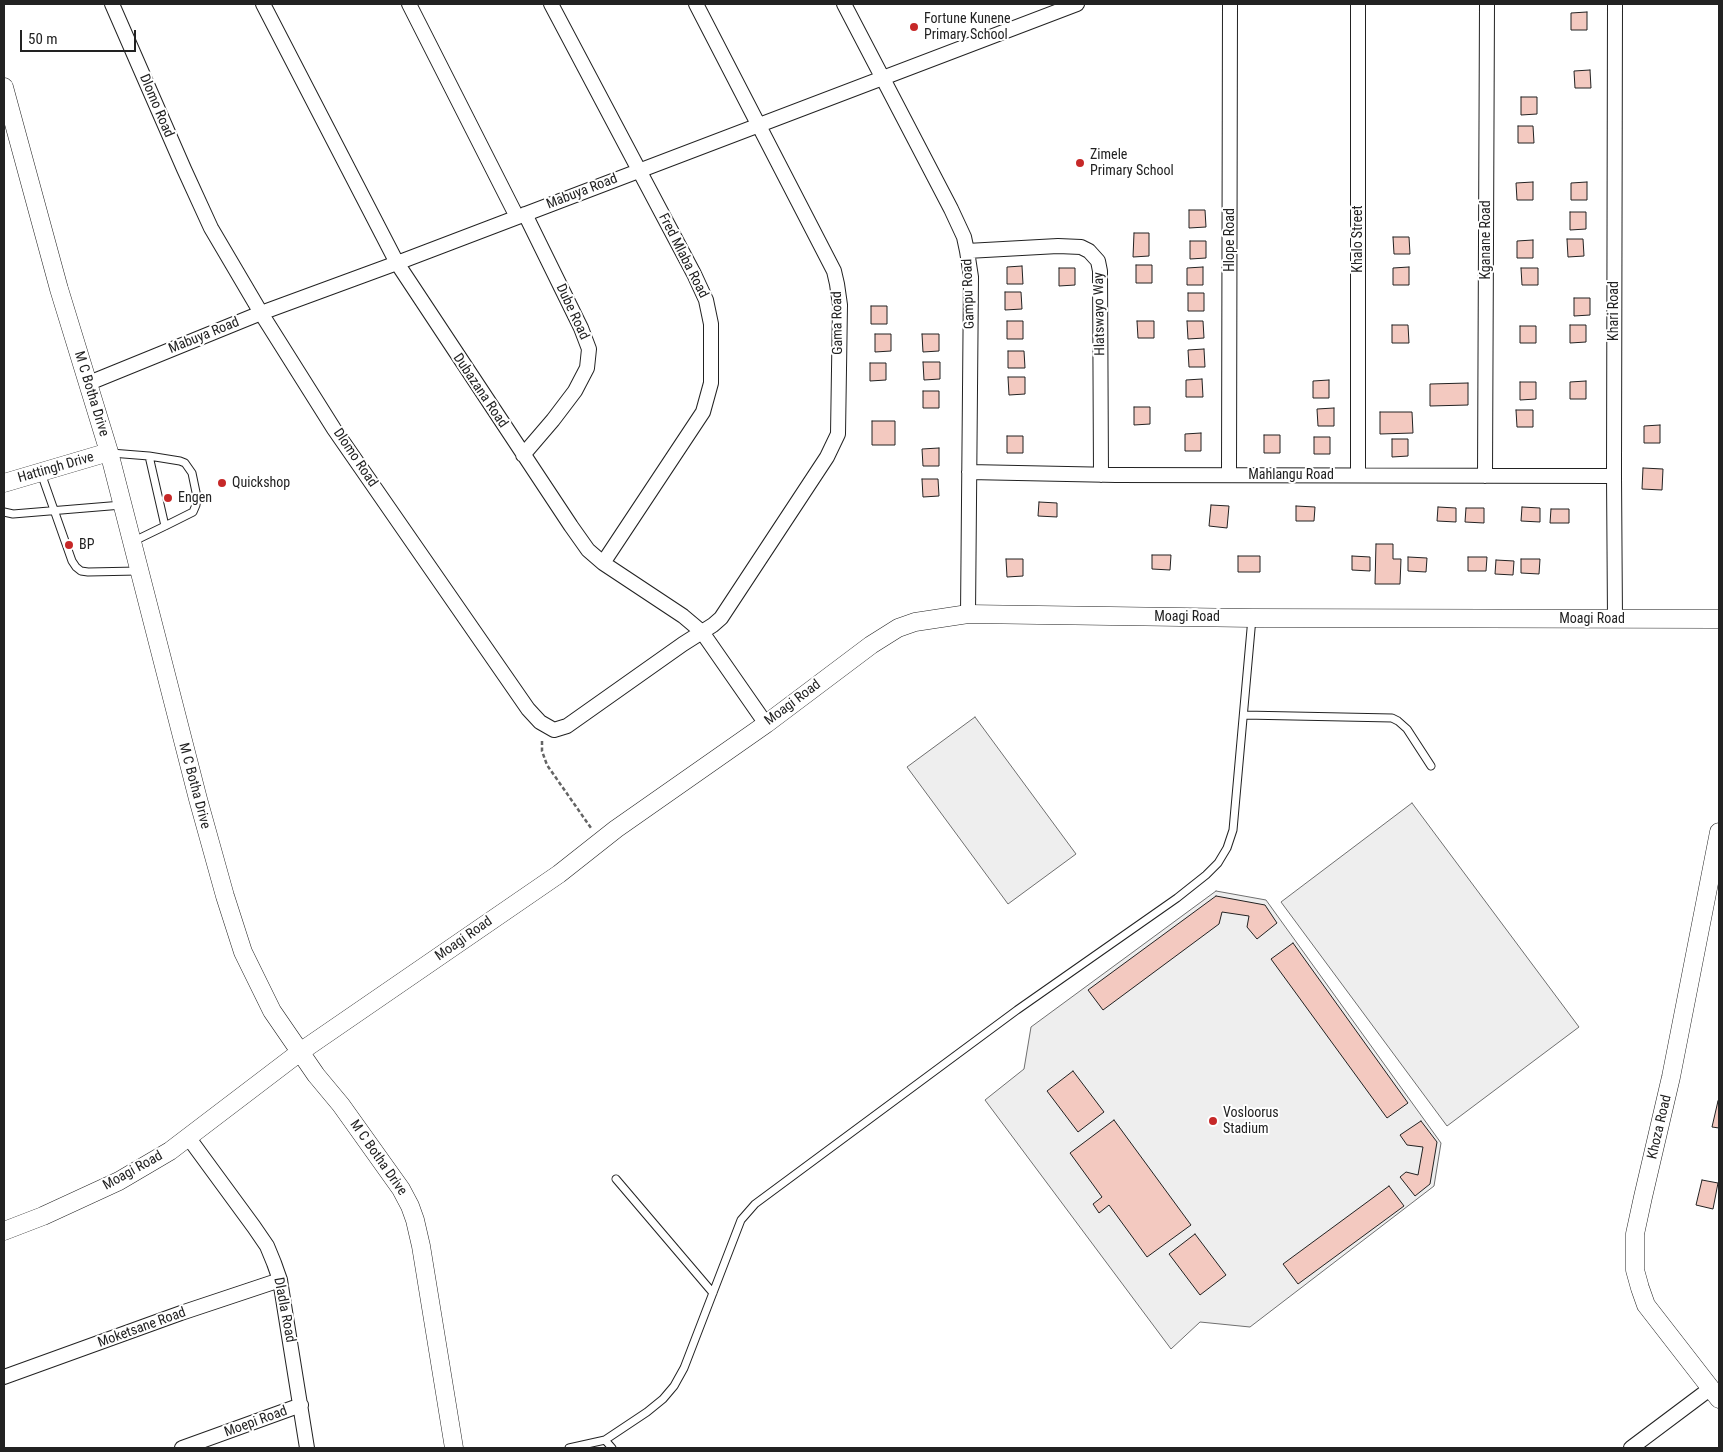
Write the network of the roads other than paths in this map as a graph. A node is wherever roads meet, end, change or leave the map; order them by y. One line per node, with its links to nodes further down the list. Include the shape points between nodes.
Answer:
1 (112, 4): 19 (street, Dlomo Road, via 211,228)
2 (263, 4): 18 (street, Dubazana Road)
3 (408, 4): 16 (street, Dube Road)
4 (551, 4): 15 (street, Fred Mlaba Road)
5 (696, 4): 14 (street, Gama Road)
6 (844, 4): 12 (street, Gampu Road)
7 (1077, 4): 12 (street, Mabuya Road)
8 (1230, 4): 27 (street, Hlope Road)
9 (1358, 4): 28 (street, Khalo Street)
10 (1487, 4): 29 (street, Kganane Road)
11 (1615, 4): 30 (street, Khari Road)
12 (883, 78): 14 (street, Mabuya Road); 17 (street, Gampu Road, via 951,209)
13 (4, 87): 20 (street, M C Botha Drive, via 59,289)
14 (758, 126): 15 (street, Mabuya Road); 43 (street, Gama Road, via 834,271 840,305 839,425 828,457 729,608 714,625)
15 (638, 170): 16 (street, Mabuya Road); 37 (street, Fred Mlaba Road, via 706,300 711,324 711,383 703,412)
16 (521, 215): 18 (street, Mabuya Road); 22 (street, Dube Road, via 589,349 587,368 575,391)
17 (967, 251): 25 (street, Gampu Road, via 970,277); 26 (street, Hlatswayo Way, via 1081,247 1098,261)
18 (397, 263): 19 (street, Mabuya Road); 22 (street, Dubazana Road)
19 (262, 313): 20 (street, Mabuya Road); 43 (street, Dlomo Road, via 334,429 540,722 551,729 567,726)
20 (89, 383): 21 (street, M C Botha Drive)
21 (108, 452): 23 (lane); 24 (street, Hattingh Drive); 32 (street, M C Botha Drive)
22 (523, 455): 37 (street, Dubazana Road, via 585,546)
23 (149, 456): 35 (lane); 35 (lane, via 180,461 192,473 196,505 192,512)
24 (40, 472): 31 (street, Hattingh Drive); 33 (lane)
25 (969, 472): 26 (street, Mahlangu Road); 39 (street, Gampu Road)
26 (1100, 475): 27 (street, Mahlangu Road)
27 (1229, 475): 28 (street, Mahlangu Road)
28 (1358, 475): 29 (street, Mahlangu Road)
29 (1485, 476): 30 (street, Mahlangu Road)
30 (1614, 476): 41 (street, Khari Road)
31 (4, 483)
32 (122, 505): 33 (lane); 36 (street, M C Botha Drive)
33 (54, 510): 34 (lane); 38 (lane, via 72,561 81,571)
34 (4, 512)
35 (165, 526): 36 (lane)
36 (132, 542): 38 (street, M C Botha Drive)
37 (602, 563): 43 (street, Dubazana Road)
38 (139, 571): 48 (street, M C Botha Drive, via 198,799 241,944 272,1011)
39 (968, 614): 40 (street, Moagi Road); 45 (street, Moagi Road, via 929,619 898,628)
40 (1252, 618): 41 (street, Moagi Road); 44 (lane)
41 (1615, 619): 42 (street, Moagi Road)
42 (1719, 619)
43 (702, 632): 45 (street, Dubazana Road)
44 (1244, 714): 46 (lane, via 1392,718 1407,729); 53 (lane, via 1233,830 1218,863 1177,898 1017,1010 755,1204 741,1220)
45 (766, 724): 48 (street, Moagi Road, via 559,874)
46 (1431, 766)
47 (1719, 832): 55 (street, Khoza Road, via 1671,1077 1635,1234 1635,1270 1646,1305)
48 (300, 1052): 49 (street, Moagi Road); 60 (street, M C Botha Drive, via 401,1189 410,1206 421,1246)
49 (188, 1137): 51 (street, Moagi Road, via 118,1181); 52 (street, Dladla Road, via 267,1246)
50 (616, 1179): 53 (lane)
51 (4, 1231)
52 (280, 1280): 54 (street, Moketsane Road); 56 (street, Dladla Road)
53 (713, 1293): 57 (lane, via 674,1386 647,1412)
54 (4, 1377)
55 (1715, 1394): 63 (street)
56 (301, 1405): 58 (street, Moepi Road); 59 (street, Dladla Road)
57 (605, 1440): 61 (lane); 62 (lane)
58 (182, 1448)
59 (307, 1448)
60 (454, 1448)
61 (569, 1448)
62 (612, 1448)
63 (1631, 1448)

